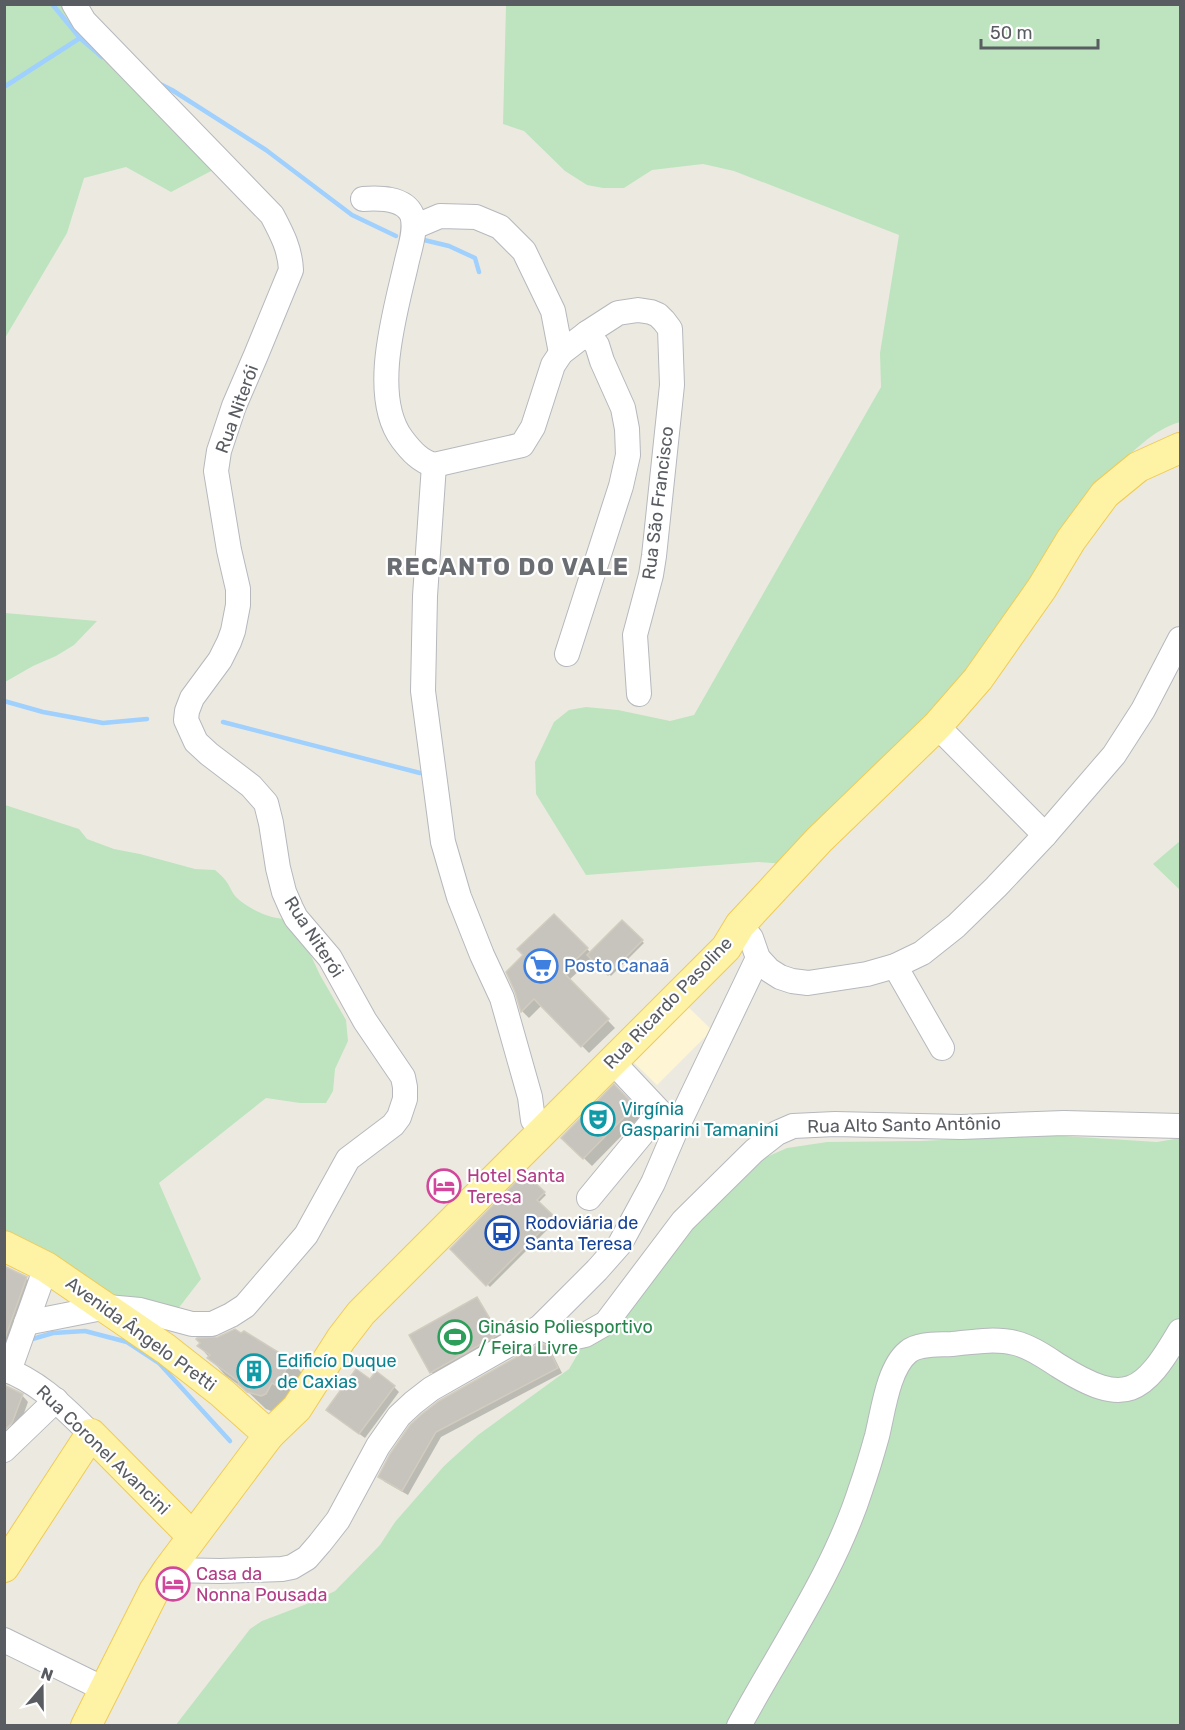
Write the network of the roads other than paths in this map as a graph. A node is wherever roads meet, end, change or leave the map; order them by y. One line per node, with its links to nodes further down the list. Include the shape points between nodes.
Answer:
1 (74, 4): 24 (street, Rua Niterói, via 84,21 272,215 285,238 291,270 234,406 216,471 238,589 233,631 220,660 192,698 186,720 196,742 266,803 278,868 291,908 330,958 365,1021 403,1077 405,1087 399,1117 348,1159 306,1235 245,1306 212,1324 192,1324 140,1310)
2 (363, 199): 3 (street, via 382,198 402,205 410,212)
3 (414, 226): 5 (street, via 440,216 476,217 500,227 524,251 553,310); 7 (street, via 393,320 386,379 396,430 420,458)
4 (587, 333): 5 (street); 9 (street, via 597,345 623,408 628,455); 10 (street, Rua São Francisco, via 618,313 639,310 651,312 670,329 672,385 654,556 635,635)
5 (561, 353): 7 (street, via 553,365 534,427 522,445)
6 (1180, 448): 11 (main road, via 1138,467 1105,494 978,679)
7 (434, 465): 18 (street, via 423,691 444,843 467,916 502,998)
8 (1180, 639): 12 (street, via 1114,755)
9 (567, 654)
10 (639, 694)
11 (938, 726): 12 (street); 13 (main road, via 819,840)
12 (1045, 835): 15 (street, via 956,926 922,953)
13 (740, 925): 14 (street, via 751,938); 17 (main road, Rua Ricardo Pasoline, via 726,948); 18 (main road, Rua Ricardo Pasoline, via 715,938)
14 (758, 958): 15 (street, via 780,977 808,983); 19 (street)
15 (895, 966): 16 (street)
16 (942, 1048)
17 (612, 1061): 19 (street); 31 (main road, Rua Ricardo Pasoline, via 361,1314 297,1408)
18 (533, 1120): 31 (main road, Rua Ricardo Pasoline, via 340,1314 284,1400)
19 (668, 1120): 21 (street); 25 (street, via 644,1200 620,1244)
20 (1180, 1126): 25 (street, Rua Alto Santo Antônio, via 793,1126 754,1151 683,1221 606,1323 571,1338)
21 (589, 1198)
22 (4, 1246): 23 (main road, Avenida Ângelo Pretti)
23 (46, 1267): 24 (main road, Avenida Ângelo Pretti); 27 (street)
24 (107, 1307): 27 (street, Rua Niterói); 31 (main road, Avenida Ângelo Pretti, via 166,1348)
25 (540, 1327): 35 (street, via 430,1389 399,1416 338,1520 306,1558 282,1569)
26 (1180, 1331): 39 (street, via 1145,1380 1124,1390 1093,1383 1016,1343 916,1347 904,1356 892,1379 877,1438 842,1537 806,1611)
27 (22, 1334): 28 (street)
28 (7, 1370): 29 (street, Rua Coronel Avancini, via 28,1379)
29 (56, 1400): 30 (street, Rua Coronel Avancini); 32 (street)
30 (91, 1434): 33 (main road, Rua Coronel Avancini); 34 (main road)
31 (269, 1435): 33 (main road)
32 (4, 1449)
33 (192, 1536): 35 (main road)
34 (4, 1567)
35 (168, 1570): 37 (main road)
36 (4, 1640): 37 (street)
37 (104, 1689): 38 (main road)
38 (86, 1725)
39 (738, 1725)

